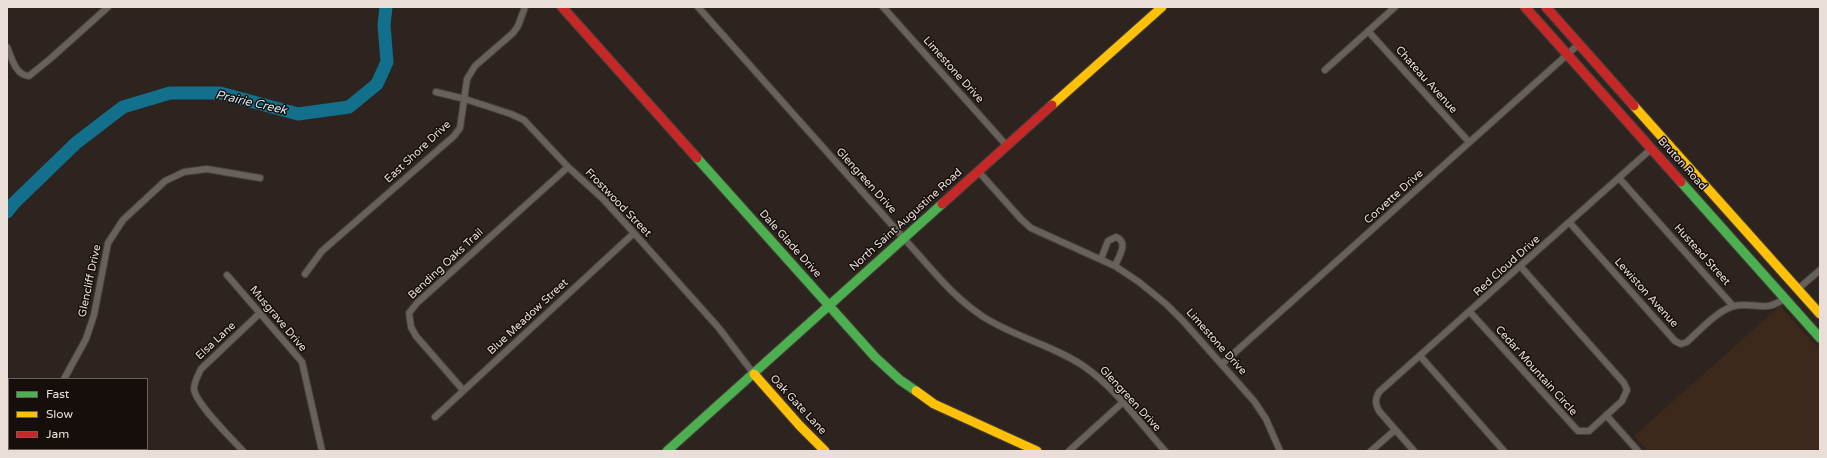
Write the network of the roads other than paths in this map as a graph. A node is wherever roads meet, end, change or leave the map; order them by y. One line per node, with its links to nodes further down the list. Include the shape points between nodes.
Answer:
1 (108, 7): 12 (street, via 29,76 24,76 17,70)
2 (525, 7): 16 (street, East Shore Drive, via 513,33 476,66 467,79)
3 (562, 7): 40 (street, Dale Glade Drive)
4 (698, 7): 31 (street, Glengreen Drive)
5 (883, 7): 21 (street, Limestone Drive)
6 (1162, 7): 21 (street, North Saint Augustine Road)
7 (1395, 7): 10 (street)
8 (1526, 7): 13 (street, Bruton Road)
9 (1546, 7): 11 (street, Bruton Road)
10 (1368, 31): 14 (street); 20 (street, Chateau Avenue)
11 (1579, 44): 13 (street, Corvette Drive); 17 (street, Bruton Road)
12 (7, 47)
13 (1568, 54): 18 (street, Bruton Road); 20 (street, Corvette Drive)
14 (1325, 70)
15 (436, 92): 16 (street, Frostwood Street)
16 (465, 99): 23 (street, Frostwood Street, via 524,120); 36 (street, East Shore Drive, via 460,128 454,136 322,251)
17 (1641, 113): 18 (street); 19 (street, Bruton Road)
18 (1630, 124): 22 (street, Bruton Road)
19 (1663, 138): 22 (street); 27 (street, Bruton Road)
20 (1469, 142): 47 (street, Corvette Drive)
21 (1007, 146): 24 (street, North Saint Augustine Road)
22 (1652, 148): 26 (street, Red Cloud Drive); 28 (street, Bruton Road)
23 (568, 167): 30 (street, Frostwood Street, via 598,194); 50 (street, Bending Oaks Trail, via 417,303 410,314 411,327 416,336)
24 (978, 171): 31 (street, North Saint Augustine Road); 32 (street, Limestone Drive, via 1031,228)
25 (260, 178): 49 (street, Glencliff Drive, via 207,169 184,172 165,182 123,220 108,243 94,315 86,339)
26 (1619, 178): 29 (street, Red Cloud Drive); 41 (street, Hustead Street)
27 (1722, 205): 28 (street); 38 (street, Bruton Road)
28 (1711, 216): 39 (street, Bruton Road)
29 (1570, 223): 34 (street, Red Cloud Drive); 41 (street, Lewiston Avenue, via 1675,341 1681,344 1687,342)
30 (634, 233): 48 (street, Frostwood Street, via 718,327); 50 (street, Blue Meadow Street)
31 (904, 238): 40 (street, North Saint Augustine Road); 51 (street, Glengreen Drive, via 957,297 982,316 1064,354 1102,381)
32 (1101, 259): 33 (street, Limestone Drive); 33 (street, via 1108,241 1116,237 1120,239 1122,248)
33 (1115, 266): 47 (street, Limestone Drive, via 1166,304)
34 (1520, 267): 42 (street, Red Cloud Drive); 52 (street, Cedar Mountain Circle, via 1624,384 1626,395)
35 (1820, 270): 38 (street)
36 (305, 274)
37 (227, 275): 43 (street, Musgrave Drive)
38 (1798, 289): 39 (street); 44 (street, Bruton Road)
39 (1785, 298): 41 (street, via 1768,307); 45 (street, Bruton Road)
40 (829, 306): 48 (street, North Saint Augustine Road); 59 (street, Dale Glade Drive, via 875,357 900,380 934,404)
41 (1733, 306)
42 (1470, 312): 46 (street, Red Cloud Drive); 52 (street, Cedar Mountain Circle, via 1574,428 1583,432 1589,431)
43 (260, 313): 55 (street, Elsa Lane, via 201,368 194,390 203,406); 56 (street, Musgrave Drive, via 302,362)
44 (1820, 314)
45 (1820, 338)
46 (1421, 357): 54 (street, Red Cloud Drive, via 1375,398 1379,411); 65 (street)
47 (1222, 364): 62 (street, Limestone Drive, via 1254,401 1266,419)
48 (754, 374): 57 (street, North Saint Augustine Road); 58 (street, Oak Gate Lane)
49 (65, 378)
50 (463, 390): 53 (street, Blue Meadow Street)
51 (1122, 403): 60 (street); 61 (street, Glengreen Drive)
52 (1606, 415): 66 (street)
53 (435, 416)
54 (1395, 430): 63 (street); 64 (street)
55 (244, 451)
56 (322, 451)
57 (667, 451)
58 (825, 451)
59 (1037, 451)
60 (1068, 451)
61 (1164, 451)
62 (1280, 451)
63 (1371, 451)
64 (1414, 451)
65 (1504, 451)
66 (1638, 451)

